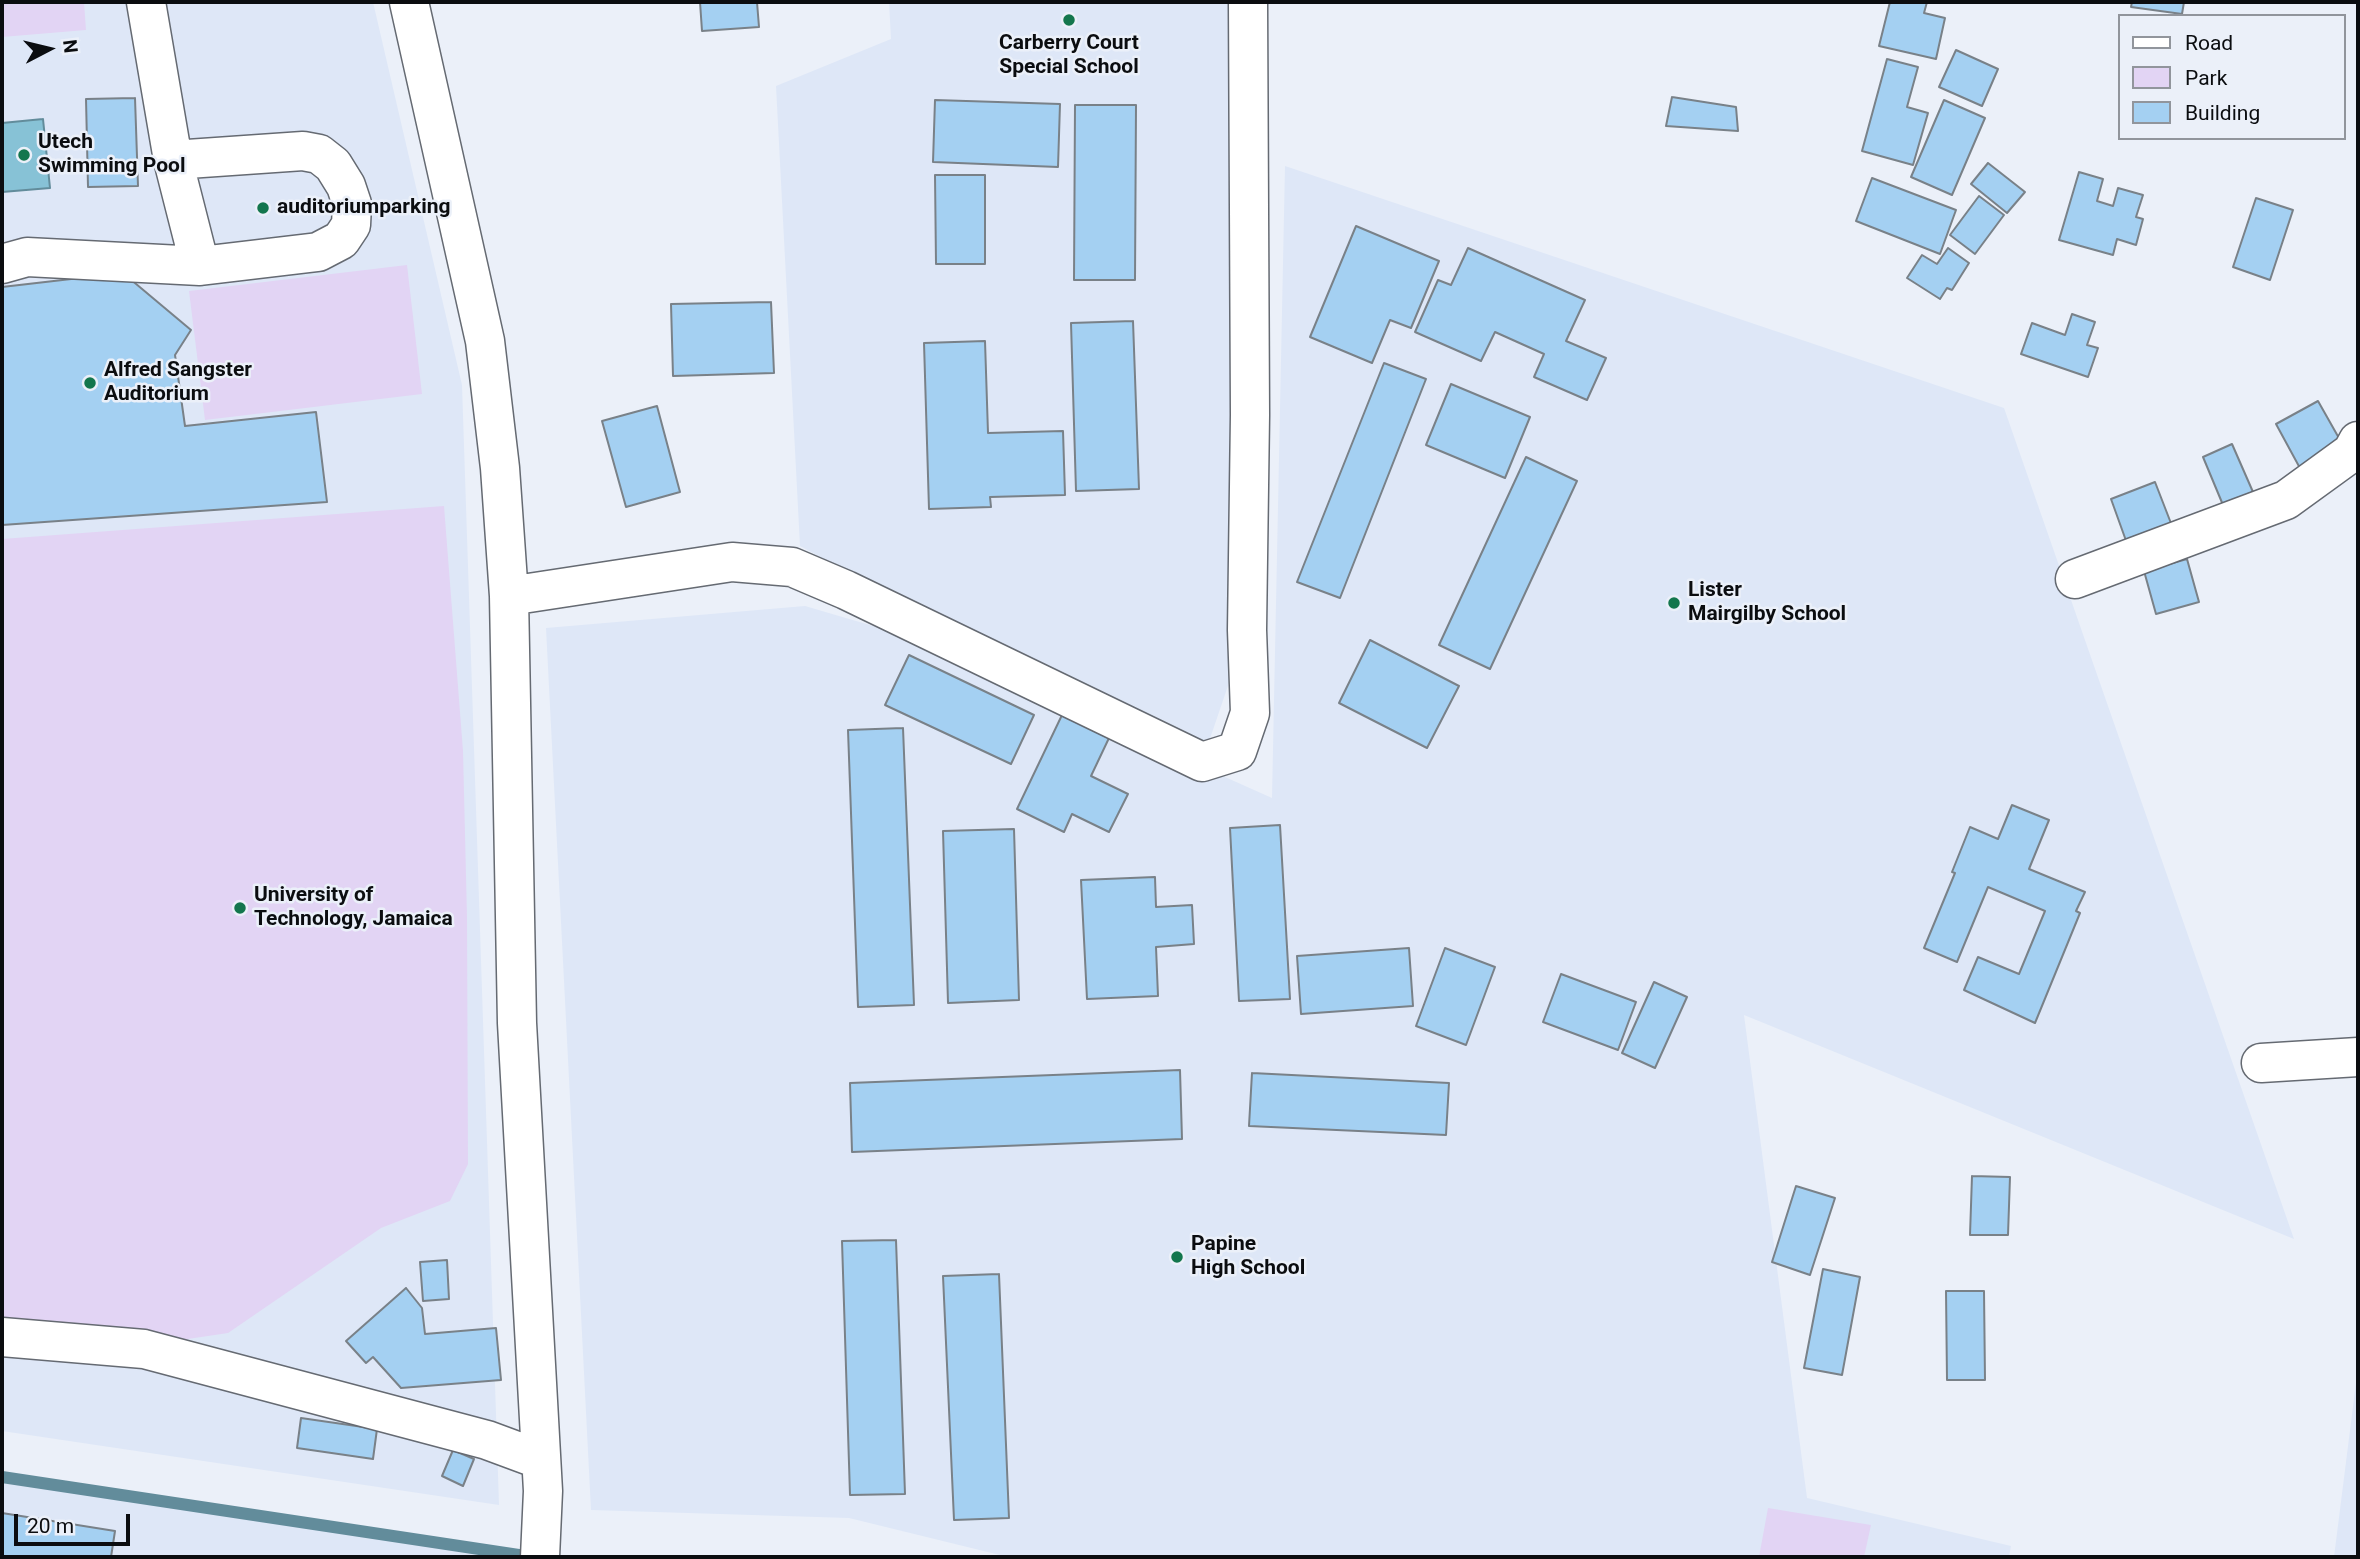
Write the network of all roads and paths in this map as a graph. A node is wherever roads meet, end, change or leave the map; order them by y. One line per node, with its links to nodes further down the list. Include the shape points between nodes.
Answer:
1 (146, 2): 4 (street)
2 (409, 2): 9 (street, via 485,341)
3 (1248, 2): 9 (street, via 1250,713 1237,751 1202,762 792,567 732,562)
4 (173, 160): 6 (street); 6 (street, via 303,151 318,154 334,165 352,204 351,225 341,240 318,252)
5 (2, 264): 6 (street, via 27,257)
6 (200, 266)
7 (2358, 442): 8 (street, via 2353,452 2286,500)
8 (2075, 579)
9 (509, 596): 13 (street, via 517,1023)
10 (2358, 1056): 11 (street)
11 (2262, 1063)
12 (2, 1337): 13 (street, via 144,1349 487,1440)
13 (542, 1475): 14 (street)
14 (540, 1557)

